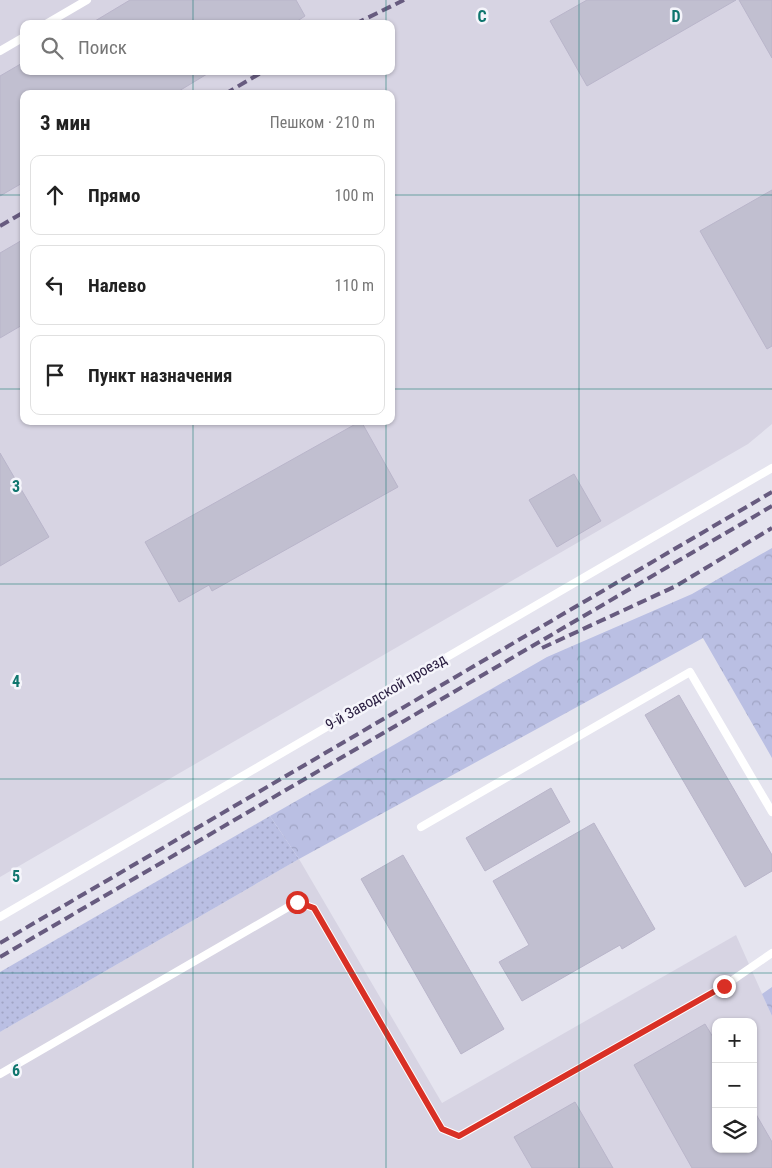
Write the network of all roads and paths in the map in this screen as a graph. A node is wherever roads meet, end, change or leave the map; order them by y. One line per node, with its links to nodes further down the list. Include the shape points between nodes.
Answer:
1 (87, 0): 2 (lane)
2 (53, 20)
3 (20, 39): 4 (lane)
4 (0, 51)
5 (772, 468): 8 (lane, 9-й Заводской проезд)
6 (772, 812): 7 (lane, via 690,672)
7 (421, 827)
8 (0, 917)
9 (772, 953): 10 (lane, via 724,986 459,1136 442,1129 314,908 297,902)
10 (0, 1074)

